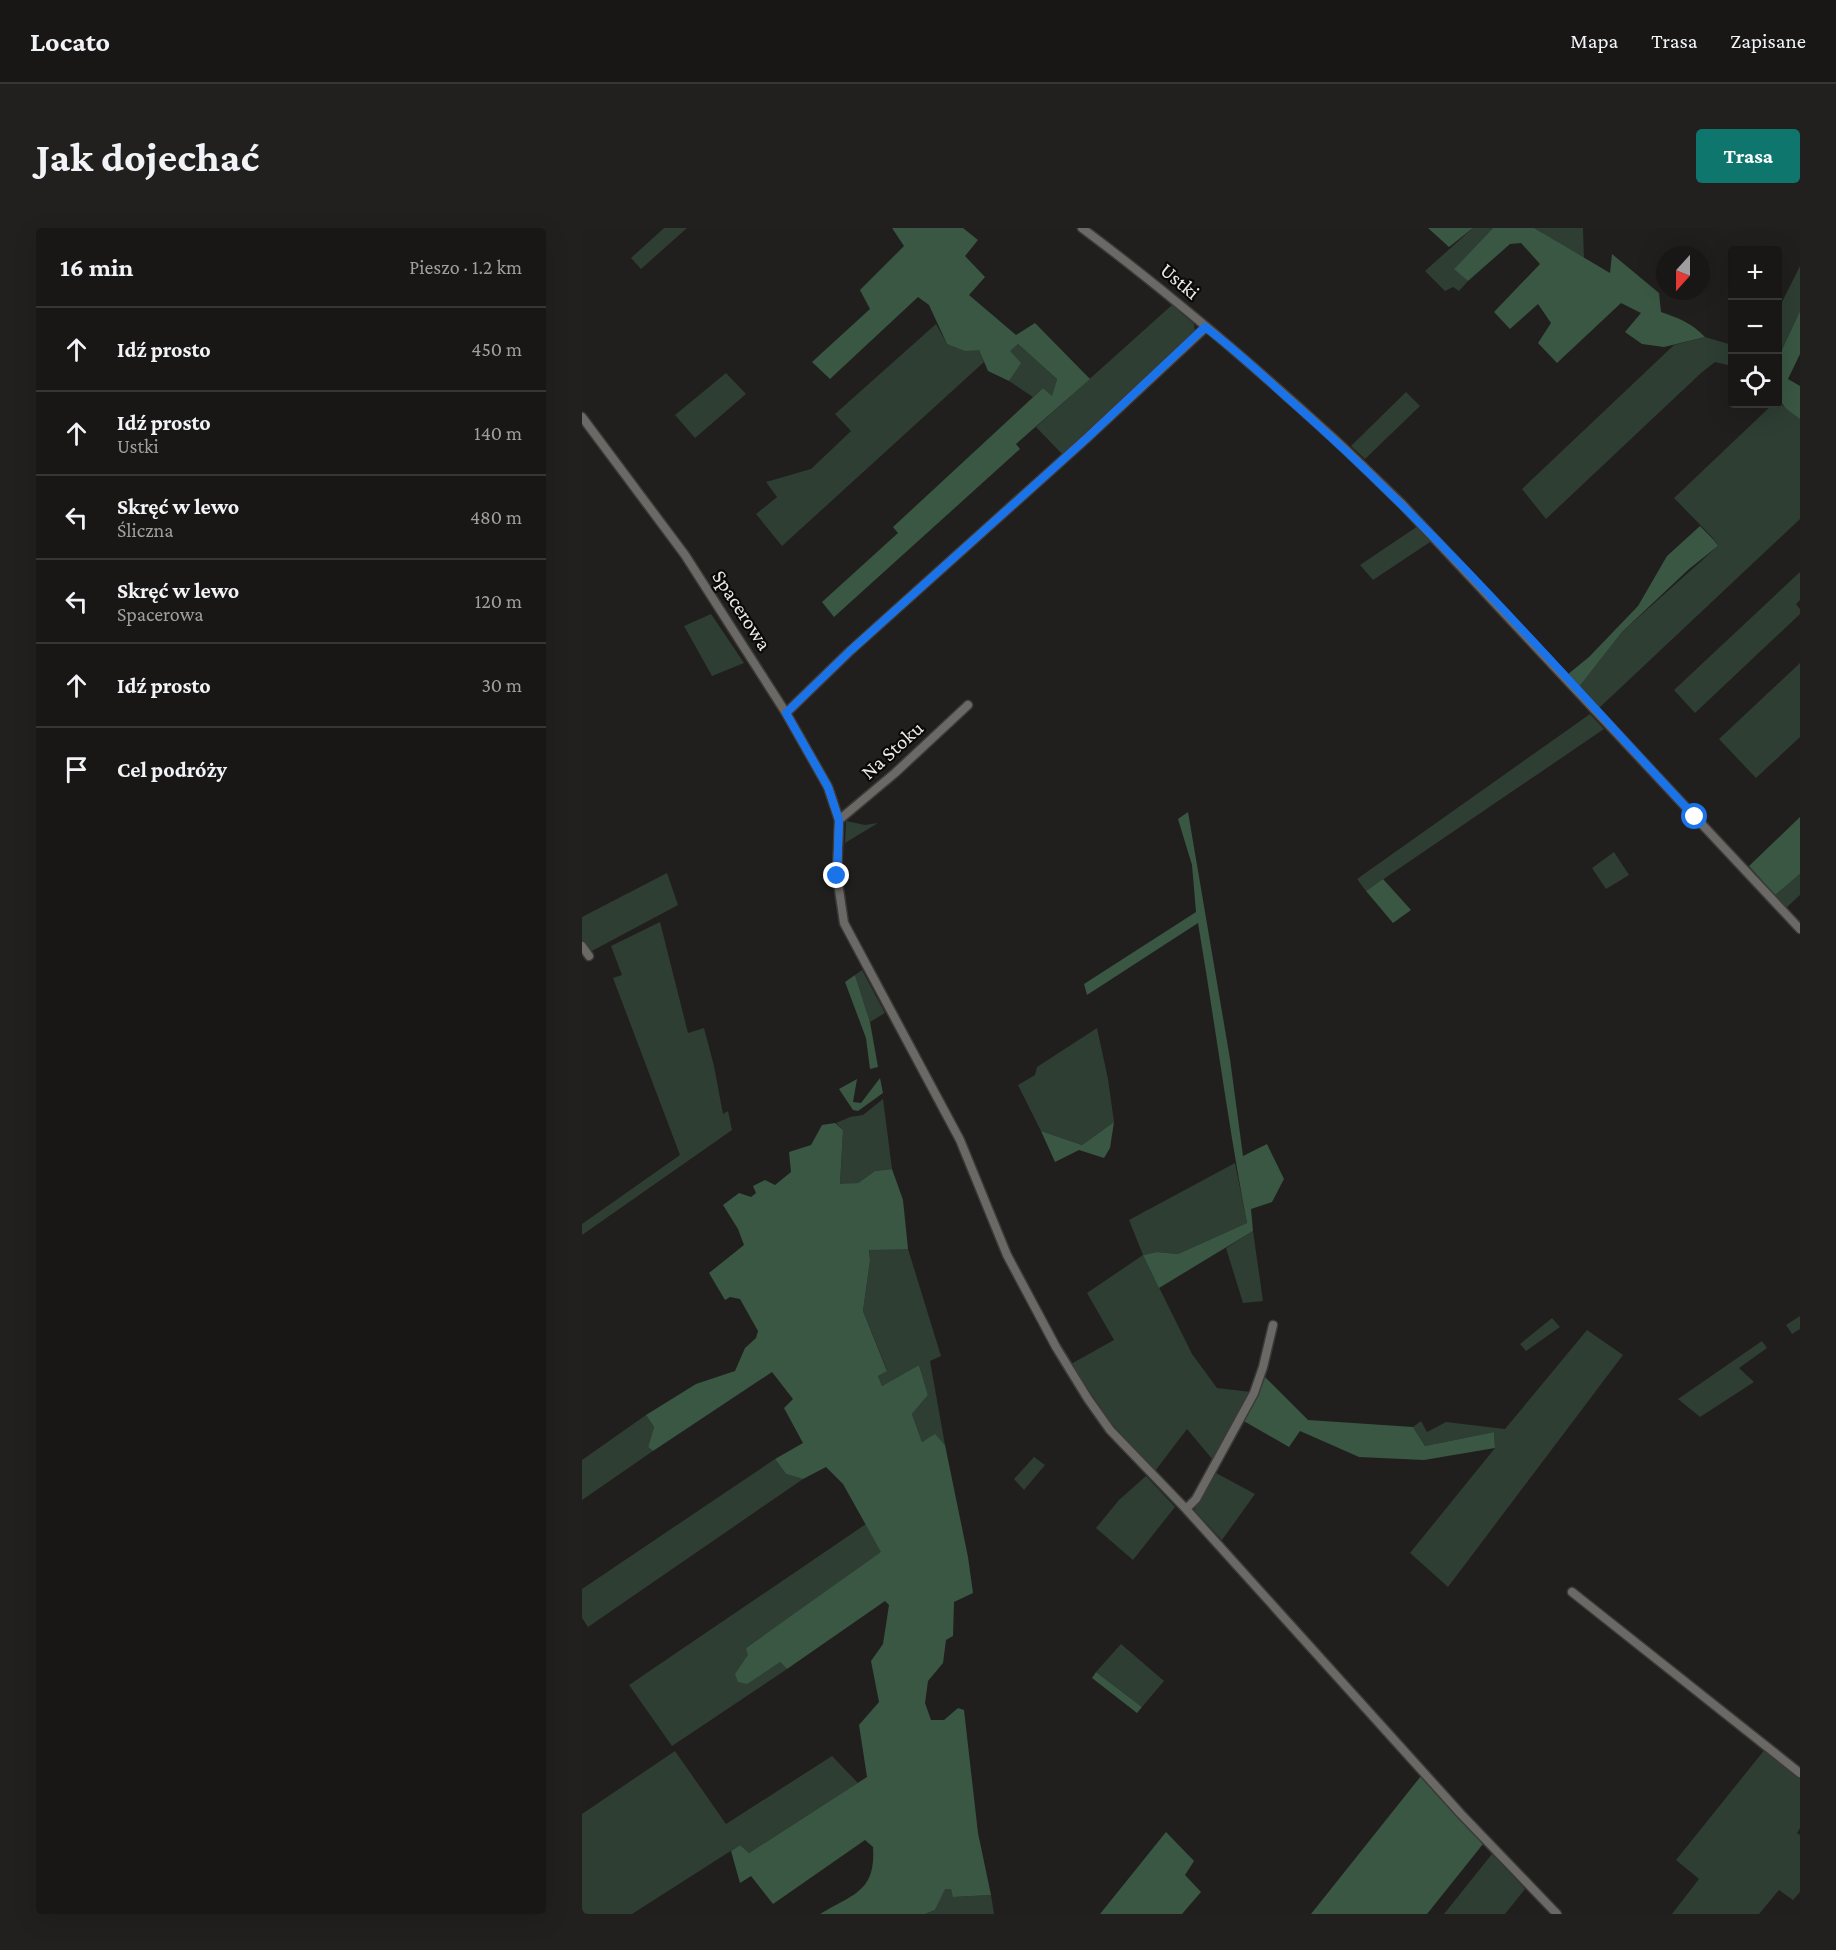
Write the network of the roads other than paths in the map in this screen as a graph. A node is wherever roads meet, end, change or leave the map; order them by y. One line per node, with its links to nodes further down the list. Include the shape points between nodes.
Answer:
1 (1082, 228): 2 (street, Ustki)
2 (1205, 327): 5 (street); 7 (street, Ustki, via 1333,437 1402,504)
3 (582, 417): 5 (street, Spacerowa, via 685,555)
4 (968, 705): 6 (street, Na Stoku)
5 (786, 713): 6 (street, Spacerowa, via 828,787)
6 (839, 820): 11 (street, Spacerowa, via 837,876 844,923 960,1140 1007,1255 1088,1399 1110,1430)
7 (1800, 929)
8 (582, 946): 9 (street)
9 (589, 956)
10 (1273, 1325): 11 (street, via 1254,1393 1196,1499)
11 (1186, 1509): 14 (street, Spacerowa, via 1461,1814)
12 (1572, 1592): 13 (street)
13 (1800, 1773)
14 (1557, 1914)

